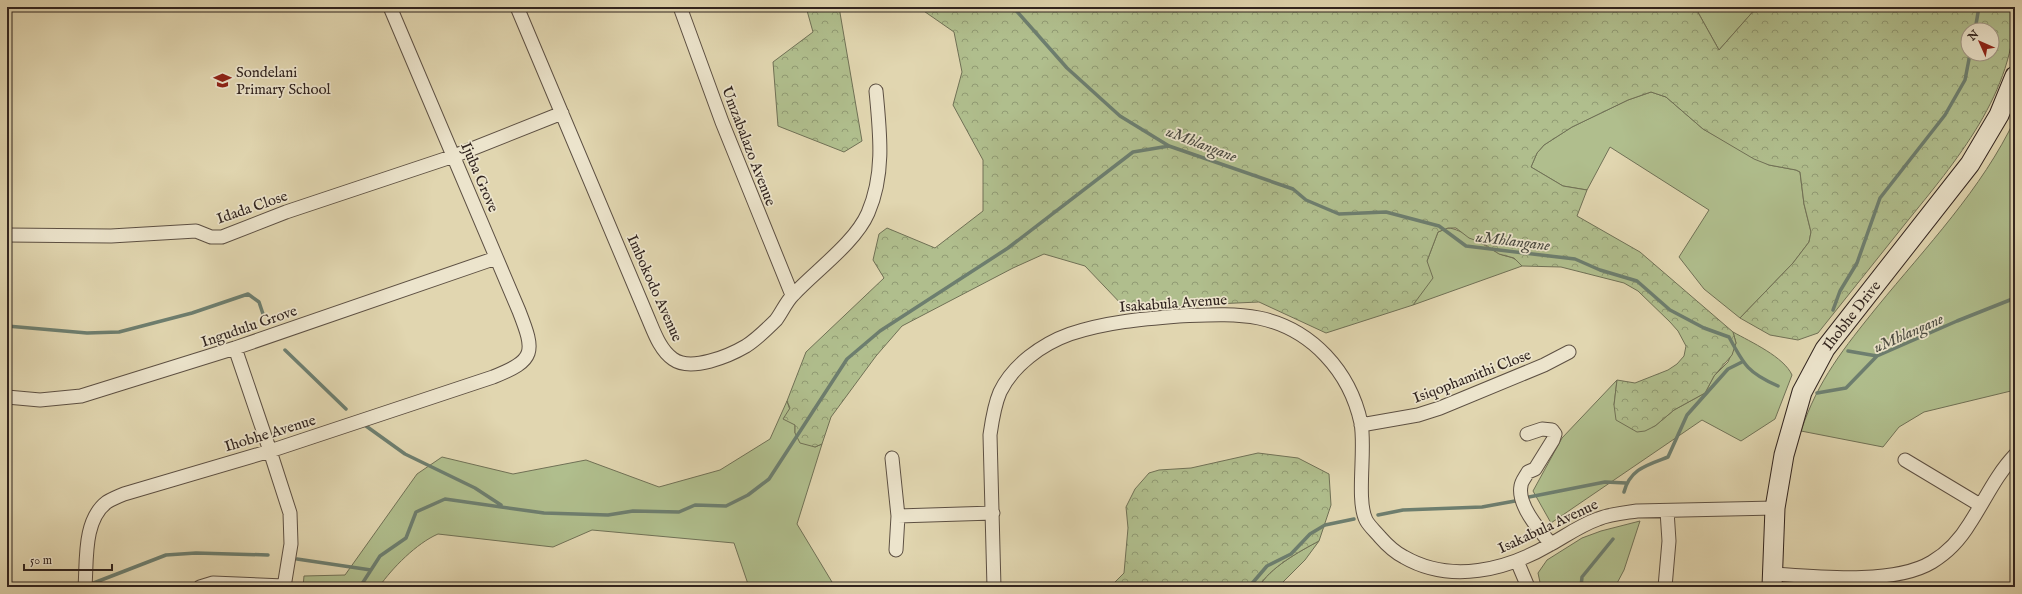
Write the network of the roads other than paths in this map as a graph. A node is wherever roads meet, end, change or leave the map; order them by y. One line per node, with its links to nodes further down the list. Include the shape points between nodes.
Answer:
1 (390, 7): 7 (street, Ijuba Grove)
2 (517, 7): 6 (street, Imbokodo Avenue)
3 (680, 7): 10 (street, Umzabalazo Avenue, via 722,122)
4 (2015, 76): 22 (street, Ihobhe Drive, via 1999,115 1970,164 1825,349 1802,392 1789,432)
5 (876, 91): 10 (street, Imbokodo Avenue, via 881,153 878,181 868,214 859,230)
6 (562, 113): 7 (street, Idada Close); 10 (street, Imbokodo Avenue, via 648,318 661,346 671,358 680,363 693,365 738,350 776,319)
7 (454, 156): 8 (street, Idada Close, via 286,212 222,237 211,237 196,231 111,236); 9 (street, Ijuba Grove)
8 (7, 235)
9 (496, 258): 11 (street, Ingudulu Grove); 13 (street, Ijuba Grove, via 528,336 530,346)
10 (792, 296)
11 (235, 348): 14 (street, Ingudulu Grove, via 81,396 40,400); 17 (street)
12 (1568, 352): 15 (street, Isiqophamithi Close, via 1544,366 1440,408 1418,415)
13 (525, 360): 17 (street, Ihobhe Avenue, via 517,367 494,377)
14 (7, 397)
15 (1361, 425): 24 (street, Isakabula Avenue, via 1349,388 1335,366 1300,334 1278,323 1246,316 1216,314 1102,324 1067,335 1046,346 1027,359 1009,377 1000,393 990,435); 28 (street, Isakabula Avenue, via 1362,502 1366,520 1390,547 1422,565 1460,572 1481,570)
16 (1527, 434): 26 (street, via 1548,429 1554,434 1535,469 1528,472 1521,486 1523,504)
17 (270, 451): 30 (street, via 290,513 291,544); 31 (street, Ihobhe Avenue, via 124,494 107,502 96,515 90,532)
18 (2015, 455): 21 (street, via 2002,469)
19 (892, 458): 25 (street)
20 (1905, 460): 21 (street)
21 (1980, 505): 29 (street, via 1956,542 1932,562 1920,567 1871,577)
22 (1775, 508): 23 (street, Isakabula Avenue); 29 (street, Ihobhe Drive)
23 (1667, 511): 26 (street, Isakabula Avenue, via 1637,511 1598,519); 35 (street, via 1669,541)
24 (993, 513): 25 (street); 33 (street, Isakabula Avenue)
25 (898, 516): 27 (street)
26 (1551, 544): 28 (street, Isakabula Avenue)
27 (896, 550)
28 (1517, 561): 34 (street)
29 (1773, 580)
30 (284, 586): 32 (street, via 213,583)
31 (85, 587)
32 (200, 587)
33 (994, 587)
34 (1528, 587)
35 (1665, 587)

